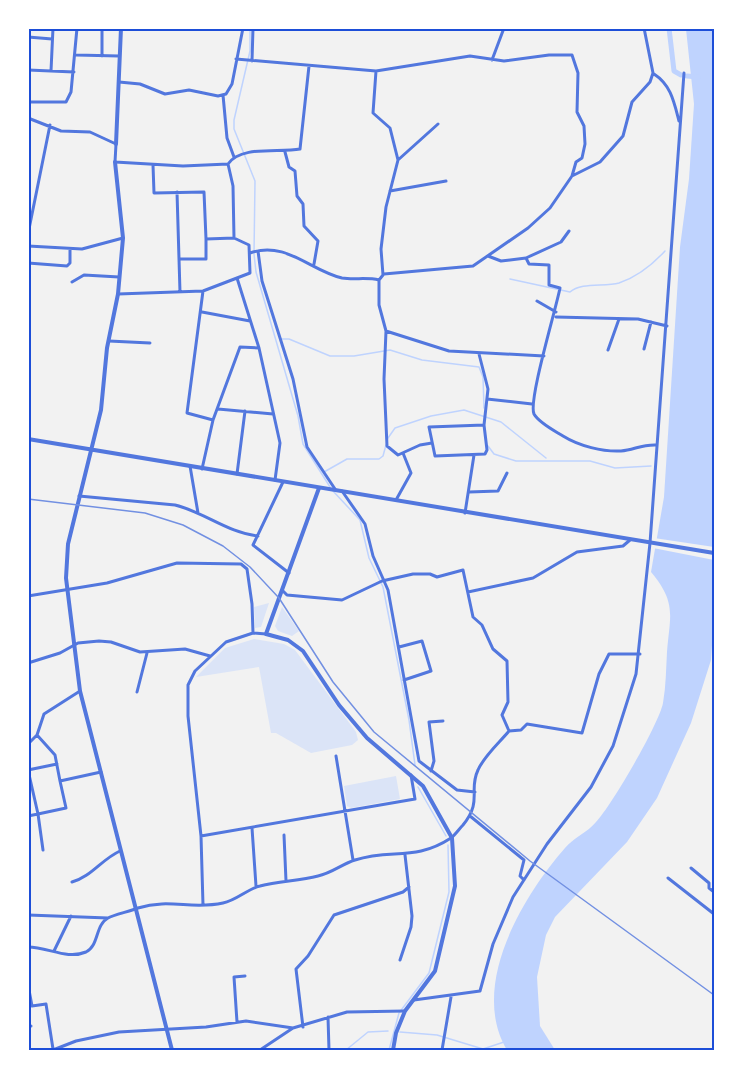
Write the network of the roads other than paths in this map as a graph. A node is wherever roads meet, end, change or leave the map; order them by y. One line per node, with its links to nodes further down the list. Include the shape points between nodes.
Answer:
1 (53, 28): 10 (street)
2 (77, 28): 11 (street)
3 (102, 28): 12 (street)
4 (121, 28): 13 (street)
5 (243, 28): 14 (street)
6 (254, 28): 16 (street)
7 (504, 28): 15 (street)
8 (644, 28): 22 (street)
9 (28, 37): 10 (street)
10 (52, 39): 19 (street)
11 (76, 55): 12 (street); 20 (street)
12 (102, 56): 13 (street)
13 (120, 56): 24 (street)
14 (238, 59): 16 (street); 25 (street, via 232,84)
15 (492, 60): 21 (street, via 470,56); 38 (street, via 573,55 578,73 577,112 584,126 585,144)
16 (251, 61): 17 (street)
17 (309, 66): 21 (street); 32 (street, via 302,145)
18 (28, 70): 19 (street)
19 (51, 71): 20 (street)
20 (74, 72): 26 (street, via 66,102)
21 (376, 72): 34 (street, via 373,113 390,128)
22 (653, 73): 28 (street, via 669,89); 38 (street, via 632,102 623,136 600,162)
23 (684, 73): 28 (street)
24 (119, 82): 25 (street, via 140,84 165,94 189,90); 31 (street)
25 (223, 94): 33 (street, via 227,138)
26 (28, 102)
27 (28, 118): 30 (street)
28 (680, 123): 69 (street)
29 (438, 124): 34 (street)
30 (50, 125): 31 (street, via 61,131 90,132); 43 (street)
31 (116, 144): 35 (street)
32 (285, 152): 33 (street); 54 (street, via 289,167 297,175 304,226 318,241)
33 (234, 158): 36 (street)
34 (398, 160): 40 (street)
35 (115, 162): 37 (street); 44 (street)
36 (228, 164): 37 (street); 45 (street, via 233,186)
37 (153, 165): 41 (street, via 154,193)
38 (572, 176): 50 (street, via 550,208 517,238)
39 (446, 181): 40 (street)
40 (390, 191): 55 (street, via 381,249)
41 (177, 192): 46 (street, via 204,192); 52 (street)
42 (569, 231): 51 (street, via 561,242)
43 (28, 234)
44 (123, 238): 48 (street); 56 (street)
45 (234, 238): 46 (street); 49 (street, via 248,243)
46 (206, 239): 52 (street, via 206,259)
47 (28, 246): 48 (street)
48 (70, 250): 53 (street, via 67,266)
49 (254, 252): 54 (street, via 283,253); 57 (street, via 250,273); 98 (street, via 293,379 307,447)
50 (488, 255): 51 (street, via 501,261); 55 (street, via 464,268)
51 (526, 258): 65 (street, via 530,264 549,265 549,285 560,288)
52 (179, 260): 61 (street)
53 (28, 263)
54 (314, 264): 58 (street, via 340,277)
55 (383, 274): 58 (street)
56 (120, 277): 59 (street, via 84,275); 62 (street)
57 (237, 278): 60 (street); 67 (street)
58 (379, 280): 70 (street, via 379,305)
59 (72, 282)
60 (203, 291): 61 (street); 64 (street)
61 (180, 292): 62 (street)
62 (118, 294): 71 (street)
63 (537, 301): 65 (street)
64 (202, 312): 67 (street); 83 (street, via 187,413)
65 (555, 315): 66 (street); 77 (street)
66 (619, 319): 68 (street); 75 (street)
67 (250, 321): 73 (street)
68 (651, 322): 69 (street); 74 (street)
69 (667, 326): 87 (street)
70 (386, 330): 76 (street, via 439,349); 89 (street, via 386,440 389,450)
71 (108, 341): 72 (street); 88 (street, via 101,410)
72 (150, 343)
73 (259, 348): 80 (street, via 240,347); 82 (street)
74 (644, 349)
75 (608, 350)
76 (480, 354): 77 (street); 78 (street)
77 (544, 356): 79 (street)
78 (488, 399): 79 (street); 84 (street)
79 (532, 404): 87 (street, via 539,419 572,442 621,451 641,444)
80 (218, 409): 81 (street); 83 (street)
81 (245, 411): 82 (street); 94 (street)
82 (273, 414): 95 (street, via 280,443)
83 (213, 420): 92 (street)
84 (484, 425): 86 (street, via 429,427); 90 (street, via 487,450)
85 (28, 439): 88 (street)
86 (432, 443): 89 (street); 90 (street, via 435,456)
87 (657, 445): 107 (street)
88 (90, 449): 91 (street); 101 (street)
89 (403, 453): 102 (street, via 411,473)
90 (475, 454): 100 (street)
91 (190, 466): 92 (street); 103 (street)
92 (202, 469): 94 (street)
93 (507, 473): 100 (street, via 498,491)
94 (237, 474): 95 (street)
95 (275, 480): 96 (street)
96 (284, 482): 97 (street); 105 (street)
97 (319, 488): 98 (street); 109 (street)
98 (333, 490): 99 (street)
99 (342, 491): 102 (street); 110 (street, via 365,524)
100 (469, 492): 104 (street)
101 (79, 496): 103 (street, via 175,504); 112 (street, via 66,554)
102 (396, 501): 104 (street)
103 (198, 513): 105 (street, via 242,534)
104 (465, 513): 106 (street)
105 (258, 536): 109 (street, via 253,545)
106 (630, 540): 107 (street); 113 (street, via 622,546 578,552 533,578)
107 (652, 543): 108 (street); 120 (street)
108 (714, 553)
109 (289, 573): 111 (street)
110 (382, 581): 111 (street, via 342,600 298,597); 113 (street, via 412,574 437,577 463,570); 118 (street)
111 (282, 590): 116 (street)
112 (68, 591): 114 (street); 115 (street, via 177,563 241,564 247,569); 117 (street)
113 (468, 592): 127 (street, via 473,617 482,625 493,649 507,661 508,702 502,715)
114 (28, 596)
115 (253, 633): 116 (street); 121 (street, via 226,642)
116 (267, 634): 135 (street, via 298,646 367,738)
117 (74, 645): 119 (street, via 111,642); 122 (street); 124 (street)
118 (399, 647): 123 (street); 123 (street, via 422,641 431,671)
119 (147, 652): 121 (street, via 185,649); 125 (street)
120 (640, 654): 127 (street, via 609,654 582,733 527,724 521,730); 152 (street, via 613,746 579,805)
121 (210, 656): 144 (street, via 188,685)
122 (28, 663)
123 (404, 680): 133 (street, via 419,761)
124 (80, 691): 128 (street, via 44,714); 134 (street)
125 (137, 692)
126 (442, 721): 133 (street, via 429,722 434,761)
127 (509, 731): 137 (street, via 479,768)
128 (37, 735): 129 (street); 131 (street, via 56,755)
129 (28, 744)
130 (336, 756): 138 (street)
131 (57, 764): 132 (street); 136 (street)
132 (28, 770): 139 (street)
133 (431, 771): 137 (street, via 457,790)
134 (101, 772): 136 (street); 147 (street)
135 (411, 775): 138 (street, via 415,799); 145 (street, via 423,786)
136 (60, 781): 139 (street, via 66,808)
137 (475, 792): 141 (street)
138 (346, 812): 142 (street); 149 (street)
139 (38, 814): 140 (street); 146 (street)
140 (28, 816)
141 (470, 816): 145 (street); 152 (street, via 524,860 520,876)
142 (252, 828): 144 (street); 155 (street)
143 (284, 835): 153 (street)
144 (201, 836): 158 (street)
145 (452, 838): 148 (street, via 426,852); 170 (street, via 453,895 435,971)
146 (43, 850)
147 (120, 851): 154 (street, via 90,874); 159 (street)
148 (405, 855): 149 (street); 156 (street)
149 (353, 860): 153 (street, via 327,874)
150 (692, 868): 157 (street)
151 (668, 878): 160 (street)
152 (524, 880): 169 (street, via 493,944 482,989)
153 (286, 881): 155 (street)
154 (72, 882)
155 (256, 886): 158 (street, via 234,900)
156 (409, 887): 166 (street, via 411,927); 174 (street, via 334,915 296,969)
157 (714, 892)
158 (203, 905): 159 (street, via 166,902)
159 (136, 909): 163 (street); 176 (street)
160 (714, 914)
161 (28, 915): 162 (street)
162 (71, 916): 163 (street); 165 (street)
163 (108, 918): 165 (street, via 88,951)
164 (28, 947): 165 (street)
165 (54, 951)
166 (400, 960)
167 (245, 976): 173 (street, via 234,977)
168 (29, 990): 177 (street, via 32,1006 46,1004)
169 (451, 997): 170 (street); 182 (street)
170 (414, 1000): 171 (street)
171 (402, 1010): 172 (street, via 347,1012); 181 (street)
172 (328, 1017): 174 (street); 180 (street)
173 (237, 1022): 175 (street); 176 (street)
174 (303, 1027): 175 (street)
175 (293, 1028): 179 (street)
176 (166, 1029): 177 (street, via 105,1034); 178 (street)
177 (53, 1050)
178 (172, 1050)
179 (260, 1050)
180 (329, 1050)
181 (393, 1050)
182 (442, 1050)

